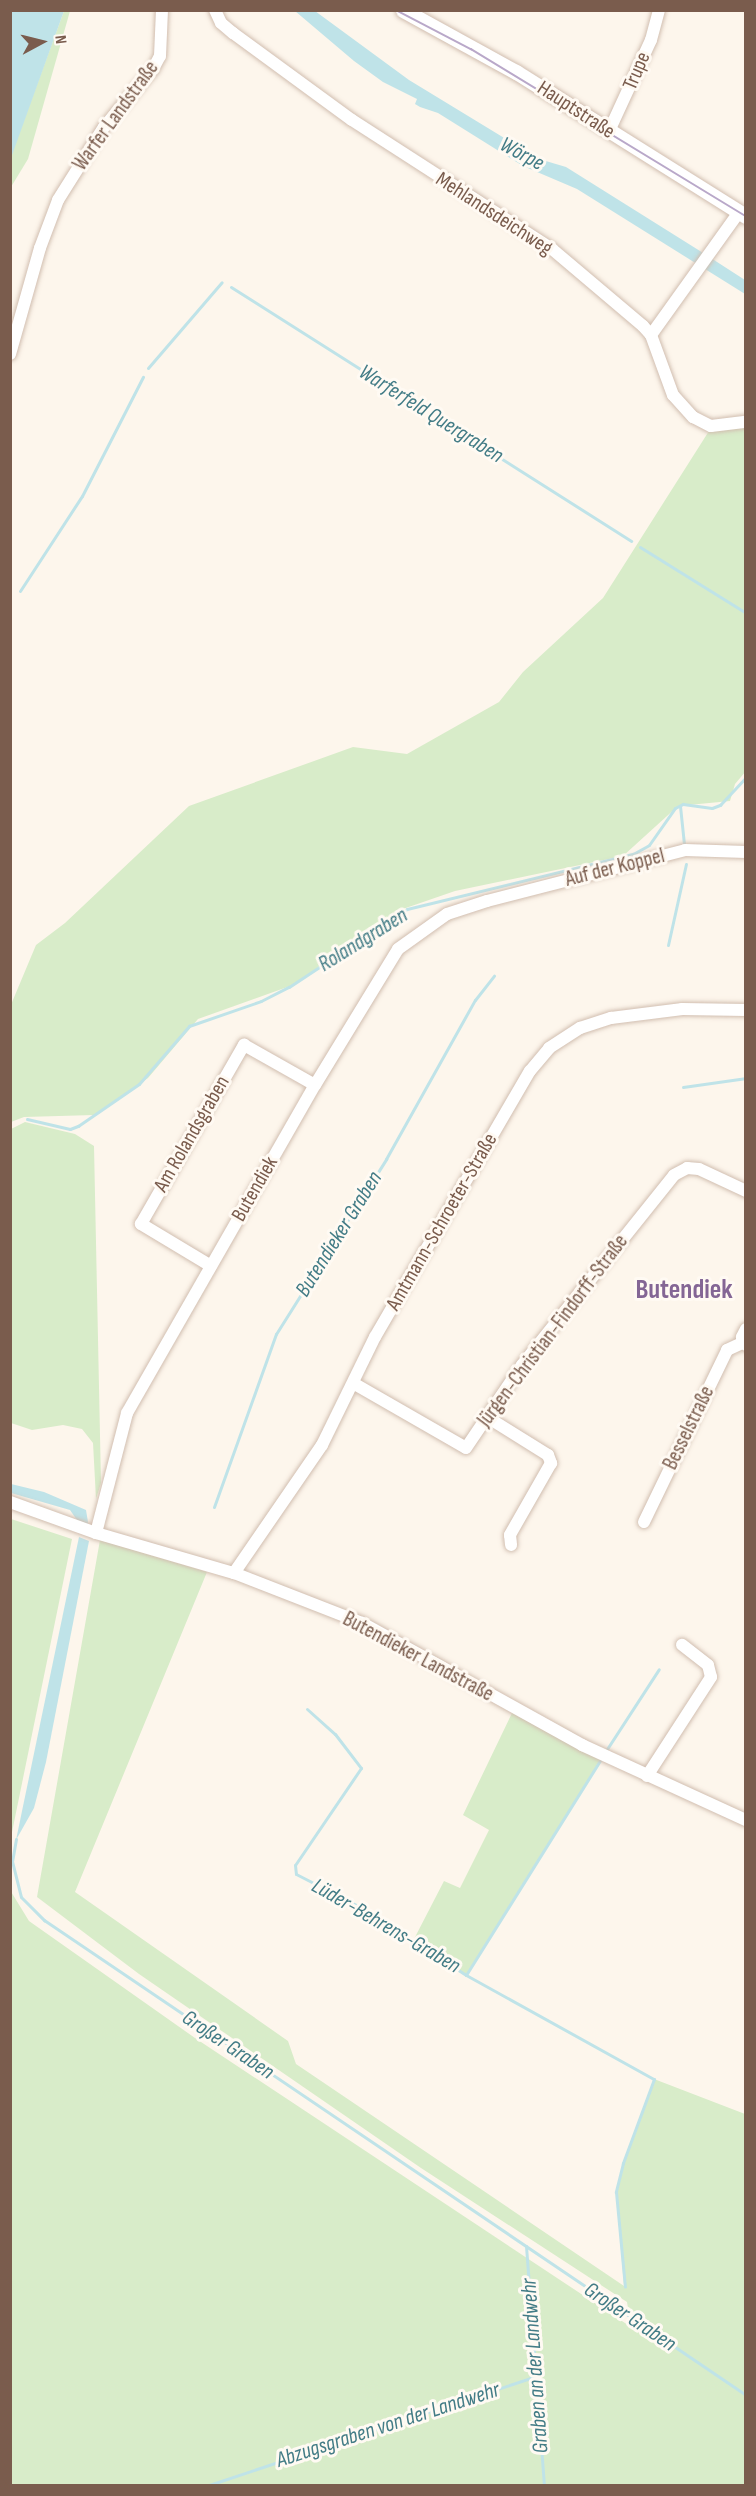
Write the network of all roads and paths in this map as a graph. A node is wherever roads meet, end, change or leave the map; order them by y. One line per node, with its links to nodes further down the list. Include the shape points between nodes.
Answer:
1 (162, 10): 8 (street, Warfer Landstraße, via 160,56 153,69 104,127 58,200)
2 (215, 10): 7 (street, Mehlandsdeichweg, via 220,23 352,120 552,249)
3 (403, 10): 5 (street, Hauptstraße, via 472,46)
4 (659, 10): 5 (street, Trupe, via 651,40)
5 (610, 129): 6 (street, Hauptstraße)
6 (742, 214): 7 (street, via 703,259)
7 (651, 335): 9 (street, Mehlandsdeichweg, via 673,395 693,417 711,426)
8 (10, 354)
9 (746, 422)
10 (746, 852): 11 (street, Auf der Koppel, via 685,850)
11 (487, 901): 13 (street, Butendiek, via 447,914 398,949)
12 (746, 1010): 18 (street, Amtmann-Schroeter-Straße, via 682,1010 611,1018 580,1028 549,1048 530,1071 375,1338)
13 (315, 1085): 15 (street, Butendiek); 15 (street, Am Rolandsgraben, via 244,1045 141,1224)
14 (746, 1191): 19 (street, Jürgen-Christian-Findorff-Straße, via 699,1169 687,1168 674,1174 562,1313)
15 (211, 1266): 22 (street, Butendiek, via 127,1413)
16 (746, 1329): 17 (street, Besselstraße)
17 (745, 1343): 21 (street, Besselstraße, via 727,1350)
18 (353, 1383): 19 (street, Jürgen-Christian-Findorff-Straße, via 466,1448); 24 (street, Amtmann-Schroeter-Straße, via 322,1445)
19 (487, 1417): 23 (street, via 548,1455 550,1463 510,1535)
20 (10, 1502): 22 (street, Butendieker Landstraße)
21 (644, 1522)
22 (96, 1533): 24 (street, Butendieker Landstraße)
23 (511, 1545)
24 (234, 1573): 26 (street, Butendieker Landstraße, via 362,1623)
25 (682, 1645): 26 (street, via 708,1665 711,1677)
26 (647, 1776): 27 (street, Butendieker Landstraße)
27 (746, 1820)

